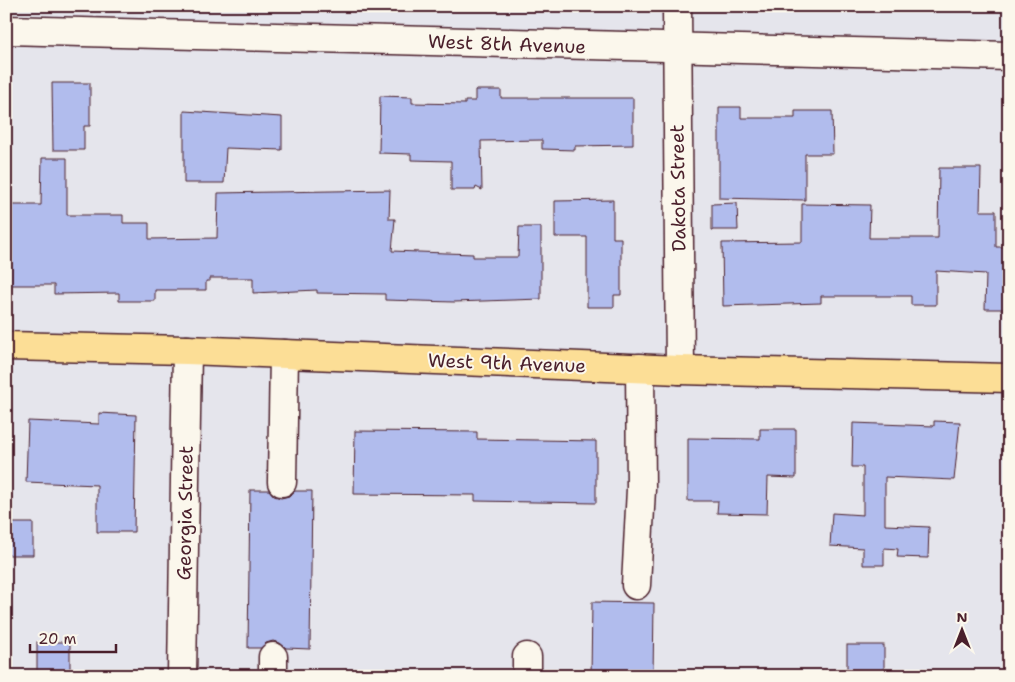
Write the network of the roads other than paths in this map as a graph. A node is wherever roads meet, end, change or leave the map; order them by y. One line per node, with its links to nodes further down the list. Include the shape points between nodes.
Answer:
1 (677, 6): 3 (street, Dakota Street)
2 (6, 30): 3 (street, West 8th Avenue)
3 (677, 49): 4 (street, West 8th Avenue); 9 (street, Dakota Street)
4 (1009, 56)
5 (6, 346): 6 (main road, West 9th Avenue)
6 (187, 350): 7 (main road, West 9th Avenue); 13 (street, Georgia Street)
7 (284, 354): 8 (main road, West 9th Avenue); 11 (street)
8 (640, 368): 9 (main road, West 9th Avenue); 12 (street, via 641,489)
9 (680, 370): 10 (main road, West 9th Avenue)
10 (1009, 378)
11 (282, 482)
12 (636, 585)
13 (182, 676)

